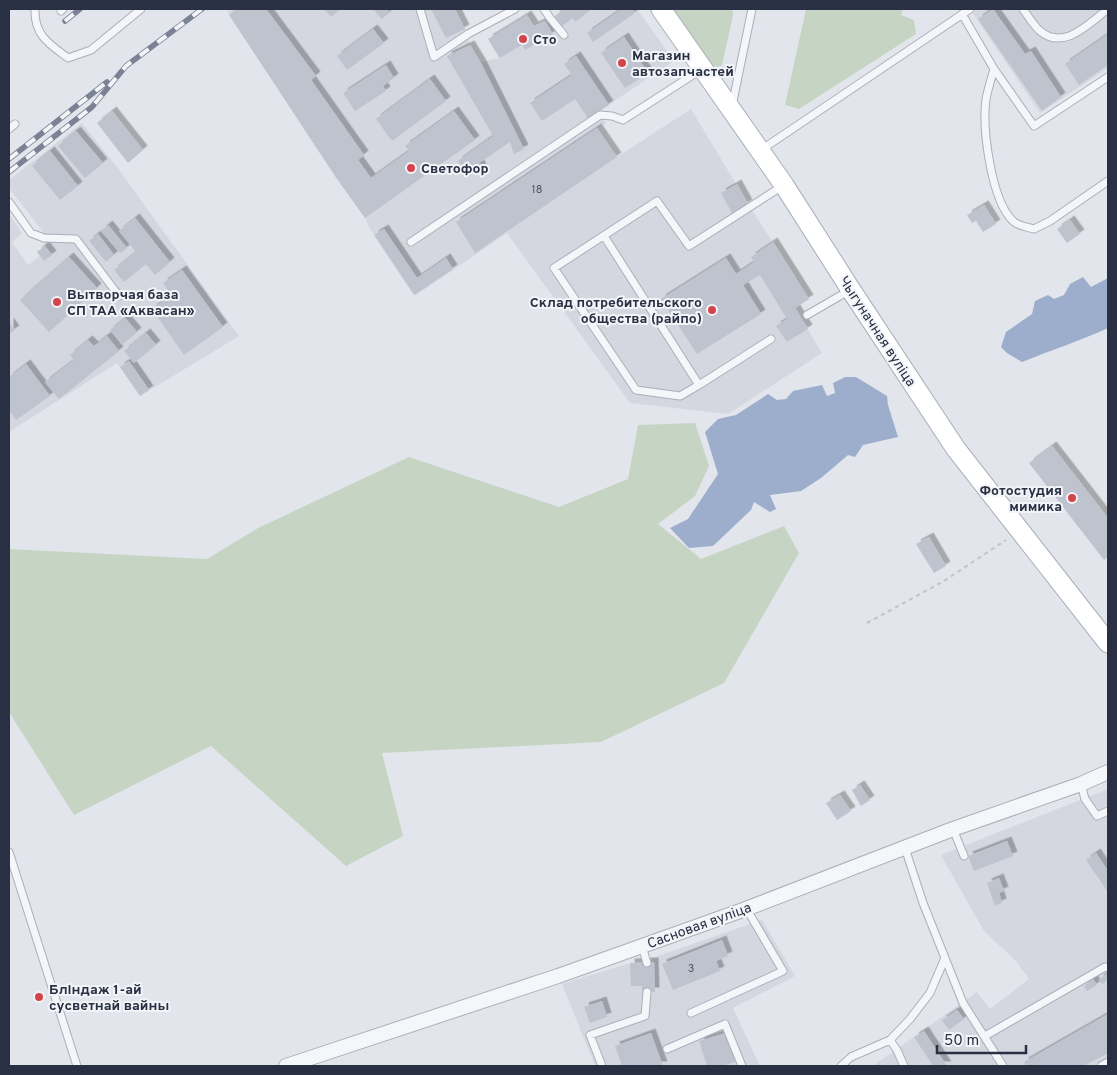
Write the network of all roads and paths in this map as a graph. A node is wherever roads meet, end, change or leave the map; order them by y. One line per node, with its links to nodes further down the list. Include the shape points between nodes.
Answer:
1 (35, 9): 2 (lane, via 34,18 43,40 68,58 91,50)
2 (142, 9)
3 (420, 9): 4 (lane, via 434,57)
4 (515, 9)
5 (544, 9): 12 (lane)
6 (661, 9): 13 (street, Чыгуначная вуліца)
7 (970, 9): 11 (lane)
8 (1023, 9): 9 (lane, via 1038,30 1050,38 1063,39)
9 (1108, 9)
10 (751, 10): 16 (lane)
11 (962, 14): 14 (lane); 19 (lane)
12 (564, 35)
13 (703, 69): 16 (street, Чыгуначная вуліца); 24 (lane, via 623,120 600,115)
14 (994, 69): 15 (lane, via 1034,126); 20 (lane, via 986,100 989,155 999,200 1014,223 1034,229)
15 (1108, 77)
16 (732, 109): 19 (street, Чыгуначная вуліца)
17 (15, 124): 18 (lane)
18 (9, 129)
19 (760, 150): 21 (street, Чыгуначная вуліца)
20 (1108, 182)
21 (784, 185): 23 (lane, via 689,246 657,201); 25 (street, Чыгуначная вуліца)
22 (9, 202): 26 (lane, via 31,233 44,238 76,239)
23 (604, 236): 29 (lane); 29 (lane, via 554,268 636,390 680,396)
24 (411, 242)
25 (850, 290): 27 (lane); 30 (street, Чыгуначная вуліца, via 956,449)
26 (119, 296)
27 (807, 316)
28 (771, 339): 29 (lane)
29 (699, 385)
30 (1020, 531): 31 (path, via 944,581); 32 (street, Чыгуначная вуліца)
31 (867, 623)
32 (1108, 643)
33 (1108, 772): 34 (street, Сасновая вуліца)
34 (1081, 784): 35 (lane, via 1085,799 1097,816); 36 (street, Сасновая вуліца)
35 (1108, 812)
36 (953, 829): 37 (street, Сасновая вуліца); 39 (lane)
37 (905, 848): 40 (street, Сасновая вуліца); 42 (lane)
38 (9, 852): 51 (lane)
39 (964, 856)
40 (746, 908): 41 (street, Сасновая вуліца); 46 (lane, via 783,971)
41 (642, 946): 43 (lane); 52 (street, Сасновая вуліца)
42 (945, 958): 47 (lane, via 963,1003); 48 (lane, via 930,993)
43 (647, 963)
44 (1108, 968): 47 (lane)
45 (647, 992): 53 (lane, via 645,1016 590,1035)
46 (691, 1013)
47 (985, 1036): 57 (lane)
48 (890, 1040): 55 (lane, via 851,1057); 56 (lane)
49 (667, 1050): 54 (lane, via 725,1024)
50 (1108, 1062): 58 (lane)
51 (77, 1066)
52 (286, 1066)
53 (602, 1066)
54 (742, 1066)
55 (841, 1066)
56 (904, 1066)
57 (1003, 1066)
58 (1101, 1066)

